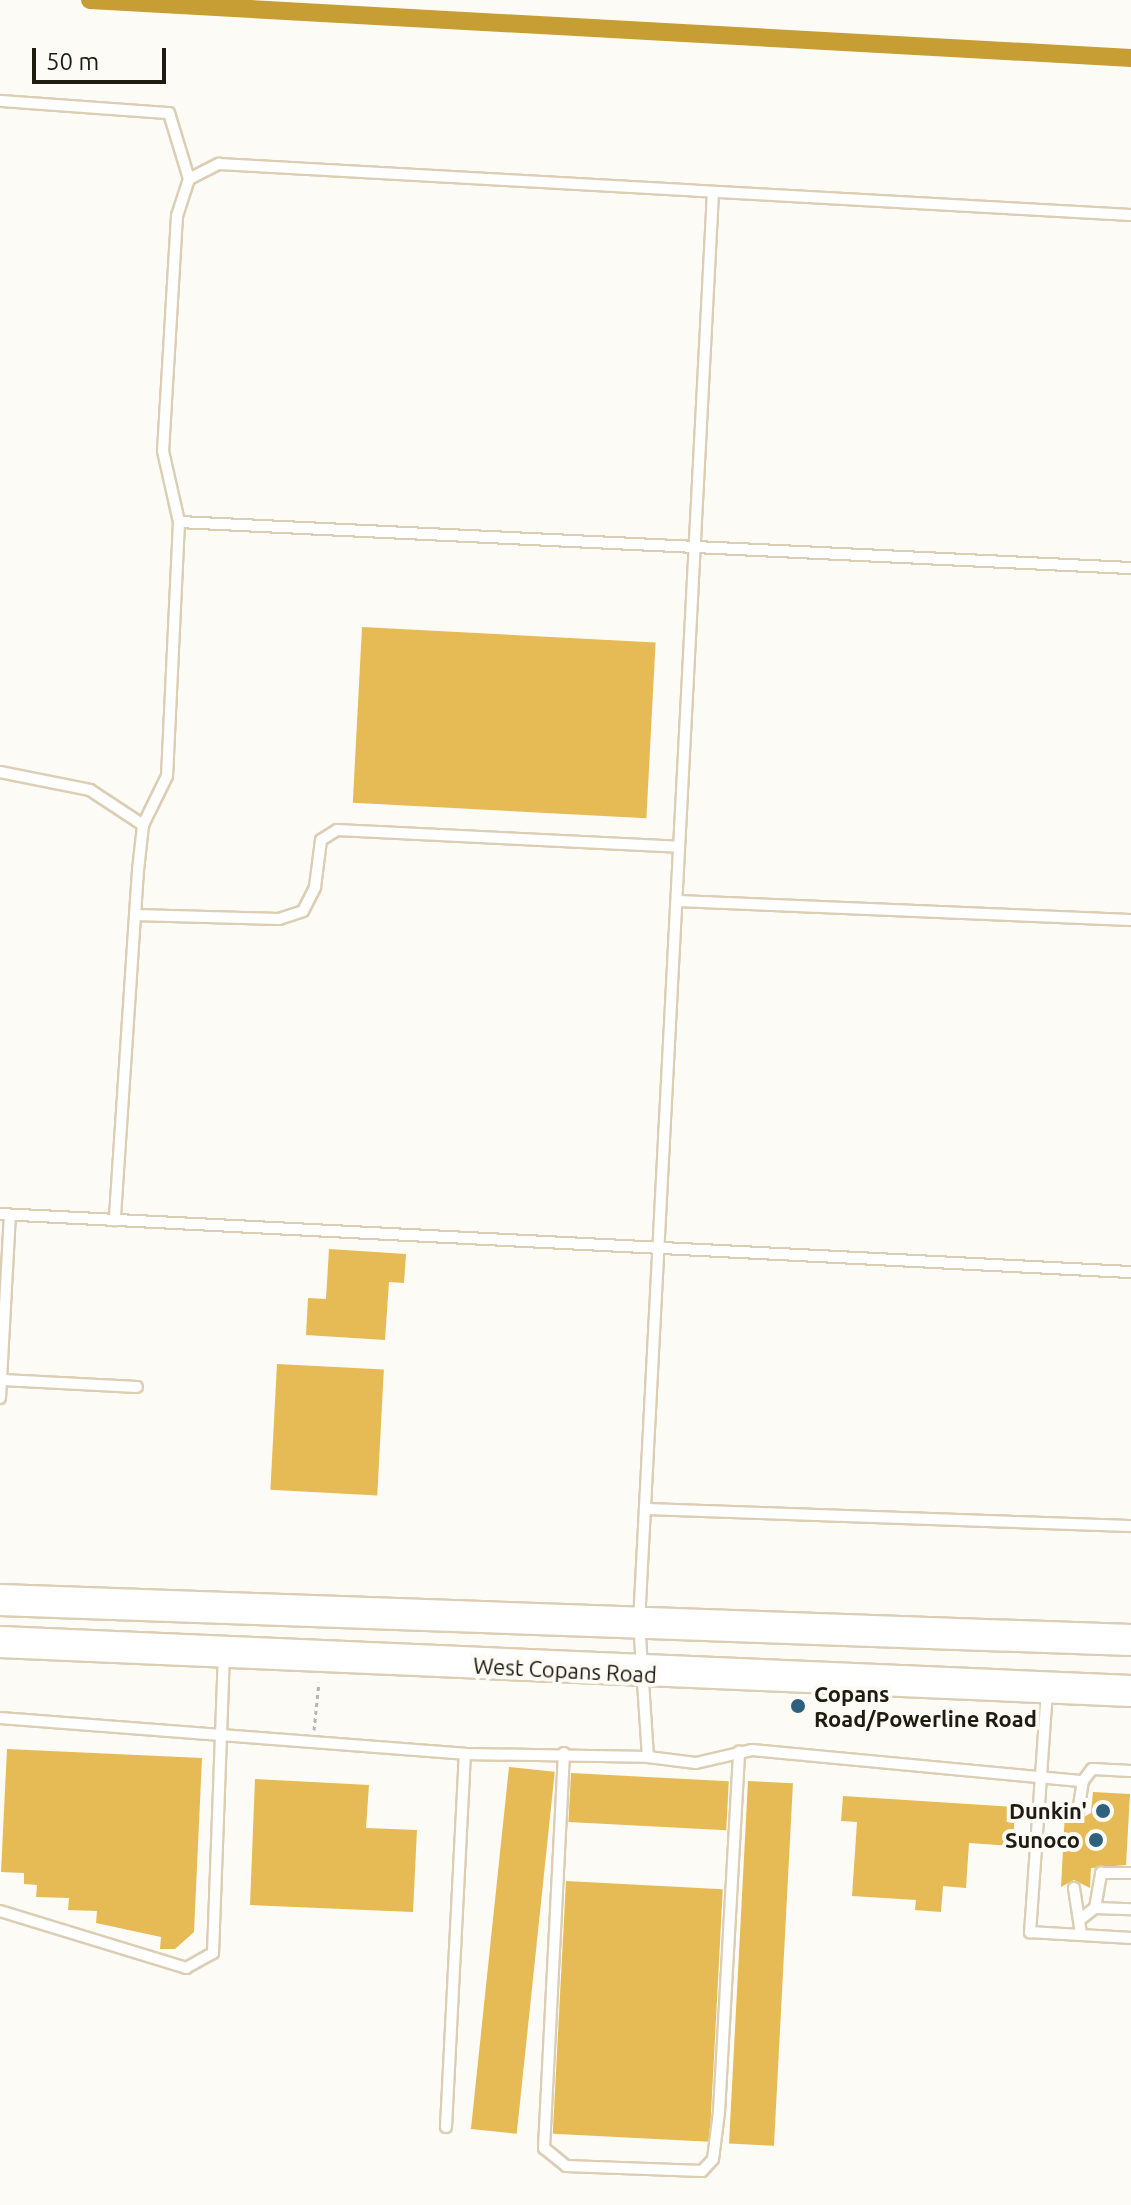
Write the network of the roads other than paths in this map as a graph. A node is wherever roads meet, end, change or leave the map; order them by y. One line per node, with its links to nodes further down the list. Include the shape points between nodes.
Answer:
1 (0, 101): 2 (lane, via 169,113)
2 (189, 179): 3 (lane, via 219,164); 5 (lane, via 177,216 163,451)
3 (713, 193): 4 (lane); 6 (lane)
4 (1131, 215)
5 (179, 522): 6 (lane); 9 (lane, via 167,776)
6 (693, 542): 7 (lane); 10 (lane)
7 (1131, 568)
8 (0, 772): 9 (lane, via 90,790)
9 (143, 825): 12 (lane)
10 (679, 847): 11 (lane); 12 (lane, via 337,830 321,840 315,887 303,911 279,919)
11 (677, 901): 13 (lane); 16 (lane)
12 (135, 915): 15 (lane)
13 (1131, 920)
14 (5, 1214): 15 (lane); 18 (lane)
15 (115, 1220): 16 (lane)
16 (659, 1248): 17 (lane); 21 (lane)
17 (1131, 1272)
18 (1, 1380): 19 (lane); 20 (lane)
19 (137, 1387)
20 (0, 1398)
21 (645, 1509): 22 (lane); 24 (lane)
22 (1131, 1526)
23 (0, 1600): 24 (main road)
24 (639, 1623): 25 (main road); 28 (lane)
25 (1131, 1640)
26 (0, 1642): 27 (main road, West Copans Road)
27 (224, 1653): 28 (main road, West Copans Road); 32 (lane)
28 (645, 1674): 29 (main road, West Copans Road); 36 (lane)
29 (1047, 1688): 30 (main road, West Copans Road); 38 (lane)
30 (1131, 1691)
31 (0, 1718): 32 (lane)
32 (221, 1731): 35 (lane); 45 (lane, via 213,1953 202,1964 186,1968)
33 (739, 1752): 34 (lane, via 719,2112 713,2159 702,2171 566,2166 544,2148); 36 (lane, via 696,1763); 38 (lane)
34 (564, 1753): 35 (lane); 36 (lane)
35 (465, 1754): 49 (lane)
36 (648, 1757)
37 (1131, 1771): 39 (lane, via 1092,1769)
38 (1042, 1775): 39 (lane); 47 (lane, via 1030,1932)
39 (1083, 1781): 40 (lane)
40 (1078, 1812)
41 (1131, 1873): 43 (lane, via 1101,1873)
42 (1074, 1888): 46 (lane)
43 (1095, 1908): 44 (lane); 46 (lane)
44 (1131, 1909)
45 (0, 1911)
46 (1082, 1918): 47 (lane)
47 (1081, 1934): 48 (lane)
48 (1131, 1938)
49 (446, 2127)

